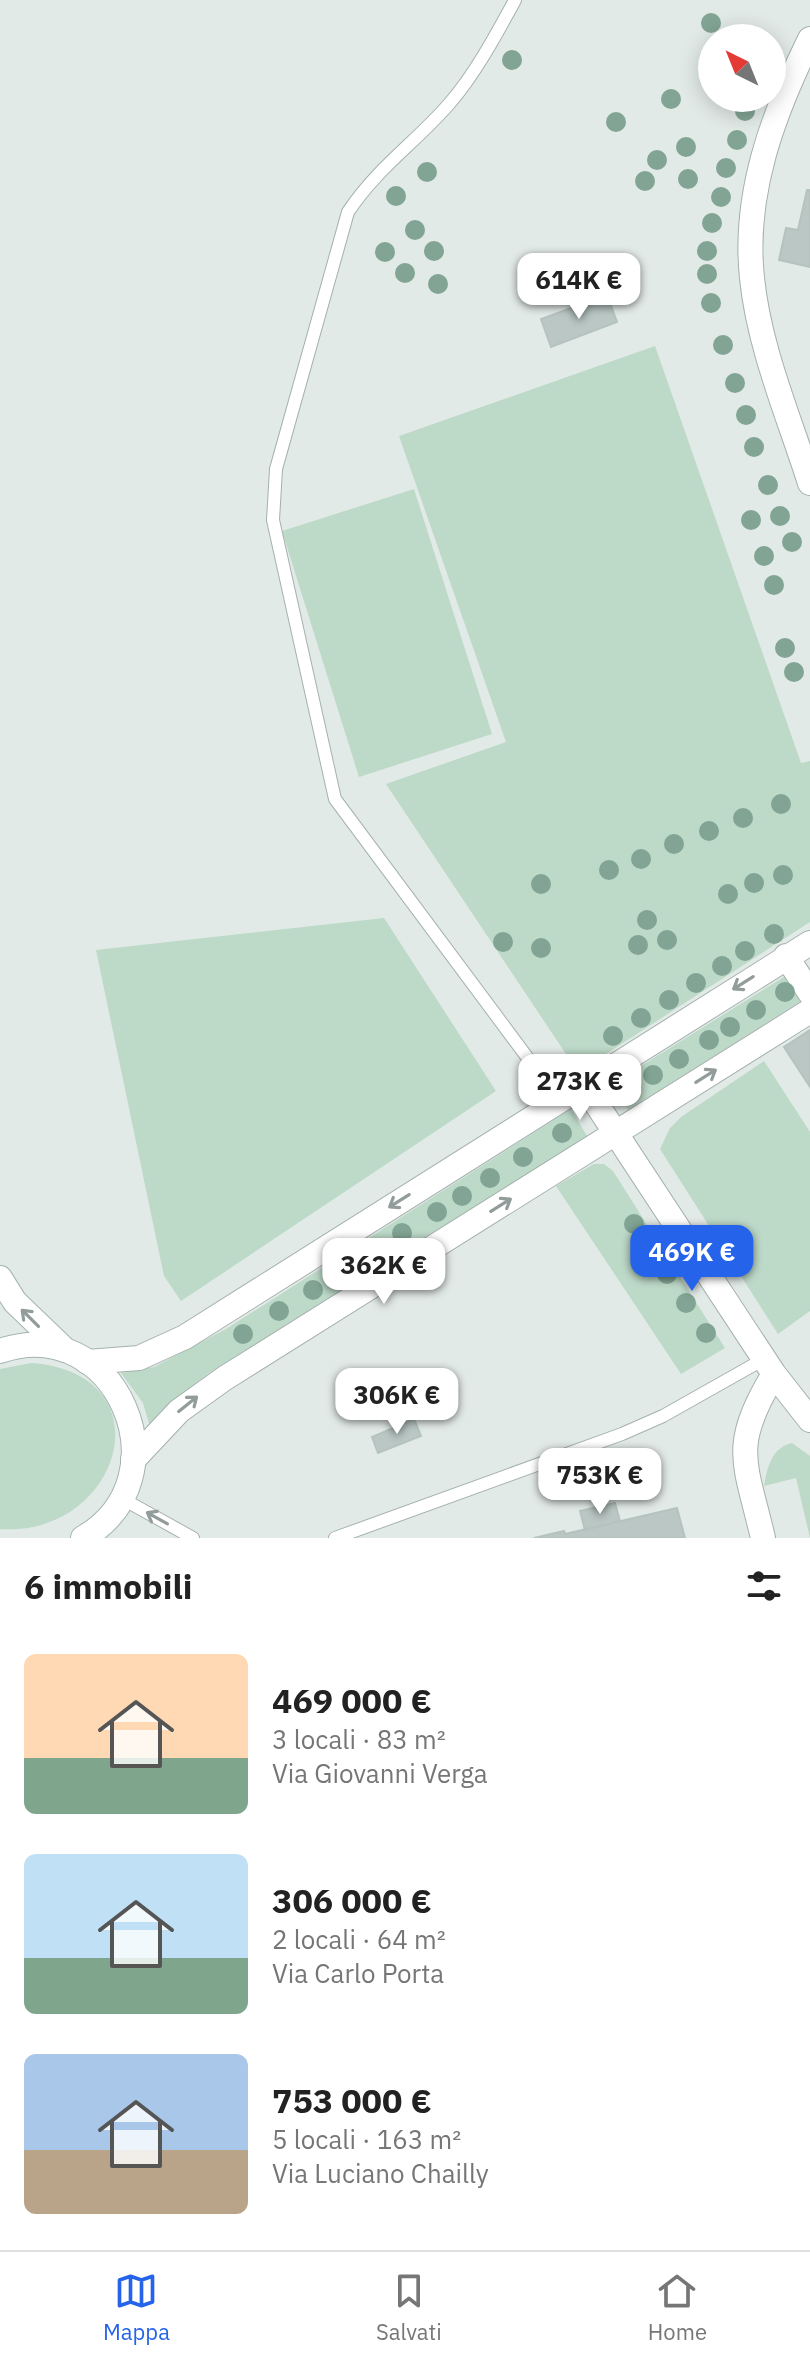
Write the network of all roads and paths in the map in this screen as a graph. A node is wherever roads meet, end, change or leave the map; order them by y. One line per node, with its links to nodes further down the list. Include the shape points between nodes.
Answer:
1 (515, 0): 9 (lane, via 449,104 369,180 348,212 276,469 273,520 335,799)
2 (810, 39): 3 (street, via 762,161 752,206 750,257 761,330)
3 (810, 483)
4 (810, 943): 5 (street)
5 (786, 956): 6 (street); 8 (street, one-way to 8)
6 (810, 993)
7 (810, 1011): 10 (street, one-way to 7)
8 (584, 1085): 9 (street); 10 (street)
9 (559, 1100): 13 (street, one-way to 13, via 185,1337 139,1358)
10 (617, 1132): 14 (street); 16 (street, one-way to 10, via 179,1411 214,1385)
11 (0, 1278): 13 (street, one-way to 11, via 15,1302)
12 (0, 1351): 13 (street, via 31,1345)
13 (77, 1357): 16 (street, via 112,1384 125,1405 134,1437)
14 (769, 1367): 15 (street); 21 (lane, via 622,1434); 22 (street, via 744,1439)
15 (810, 1420)
16 (133, 1460): 17 (street)
17 (121, 1498): 18 (street); 20 (lane, one-way to 17)
18 (104, 1528): 19 (street)
19 (83, 1538)
20 (193, 1538)
21 (335, 1538)
22 (763, 1538)

